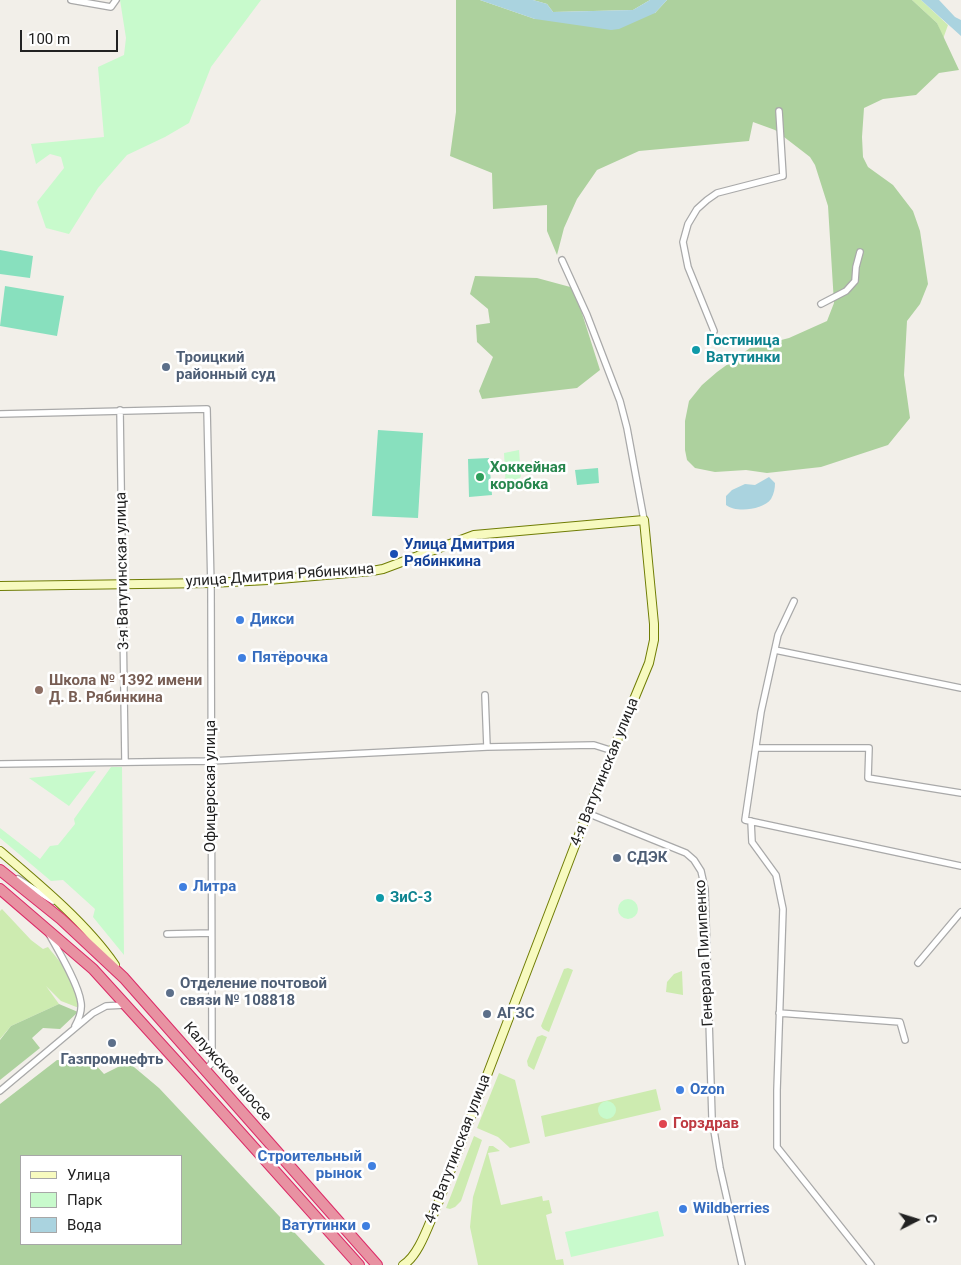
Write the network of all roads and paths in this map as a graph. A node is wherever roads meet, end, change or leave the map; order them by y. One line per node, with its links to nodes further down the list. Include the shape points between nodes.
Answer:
1 (70, 0): 2 (street, via 110,6)
2 (116, 0)
3 (778, 111): 7 (street, via 783,176 718,193 696,209 688,224 683,242 688,267)
4 (860, 252): 6 (street, via 855,281 846,291)
5 (562, 260): 10 (street, 4-я Ватутинская улица, via 620,402)
6 (822, 304)
7 (714, 331)
8 (120, 410): 9 (street); 11 (street, Офицерская улица, via 207,409); 12 (street, 3-я Ватутинская улица)
9 (0, 414)
10 (644, 520): 11 (street, улица Дмитрия Рябинкина, via 474,535 372,571); 20 (street, 4-я Ватутинская улица, via 654,640 644,678)
11 (211, 583): 12 (street, улица Дмитрия Рябинкина); 21 (street, Офицерская улица)
12 (123, 585): 13 (street, улица Дмитрия Рябинкина); 22 (street, 3-я Ватутинская улица)
13 (0, 586)
14 (794, 601): 15 (street)
15 (774, 650): 16 (street); 19 (street)
16 (961, 688)
17 (485, 695): 18 (street)
18 (488, 747): 20 (street, via 594,745); 21 (street)
19 (756, 748): 24 (street, via 869,748 868,778); 26 (street, via 745,820)
20 (613, 751): 25 (street, 4-я Ватутинская улица)
21 (211, 761): 22 (street); 34 (street, Офицерская улица)
22 (125, 762): 23 (street)
23 (0, 764)
24 (961, 793)
25 (587, 812): 44 (street, 4-я Ватутинская улица, via 437,1206); 47 (street, Генерала Пилипенко, via 681,850 694,860 701,871 705,889 714,1135)
26 (751, 821): 28 (street); 39 (street, via 752,842 776,875 783,909)
27 (0, 851): 31 (street)
28 (961, 866)
29 (0, 869): 31 (street); 37 (highway, Калужское шоссе, via 61,919)
30 (0, 889): 33 (highway, Калужское шоссе)
31 (59, 904): 37 (street, via 104,949)
32 (961, 912): 36 (street)
33 (44, 927): 38 (highway, Калужское шоссе); 40 (street, via 82,1003)
34 (211, 933): 35 (street); 42 (street, Офицерская улица, via 212,1063)
35 (167, 934)
36 (918, 964)
37 (124, 978): 42 (highway, Калужское шоссе)
38 (127, 1005): 40 (street, via 106,1006); 45 (highway, Калужское шоссе)
39 (779, 1014): 41 (street, via 900,1022); 48 (street, via 777,1148)
40 (73, 1030): 43 (street)
41 (905, 1040)
42 (205, 1070): 46 (highway, Калужское шоссе)
43 (0, 1091)
44 (407, 1264)
45 (359, 1265)
46 (377, 1265)
47 (742, 1265)
48 (871, 1265)

